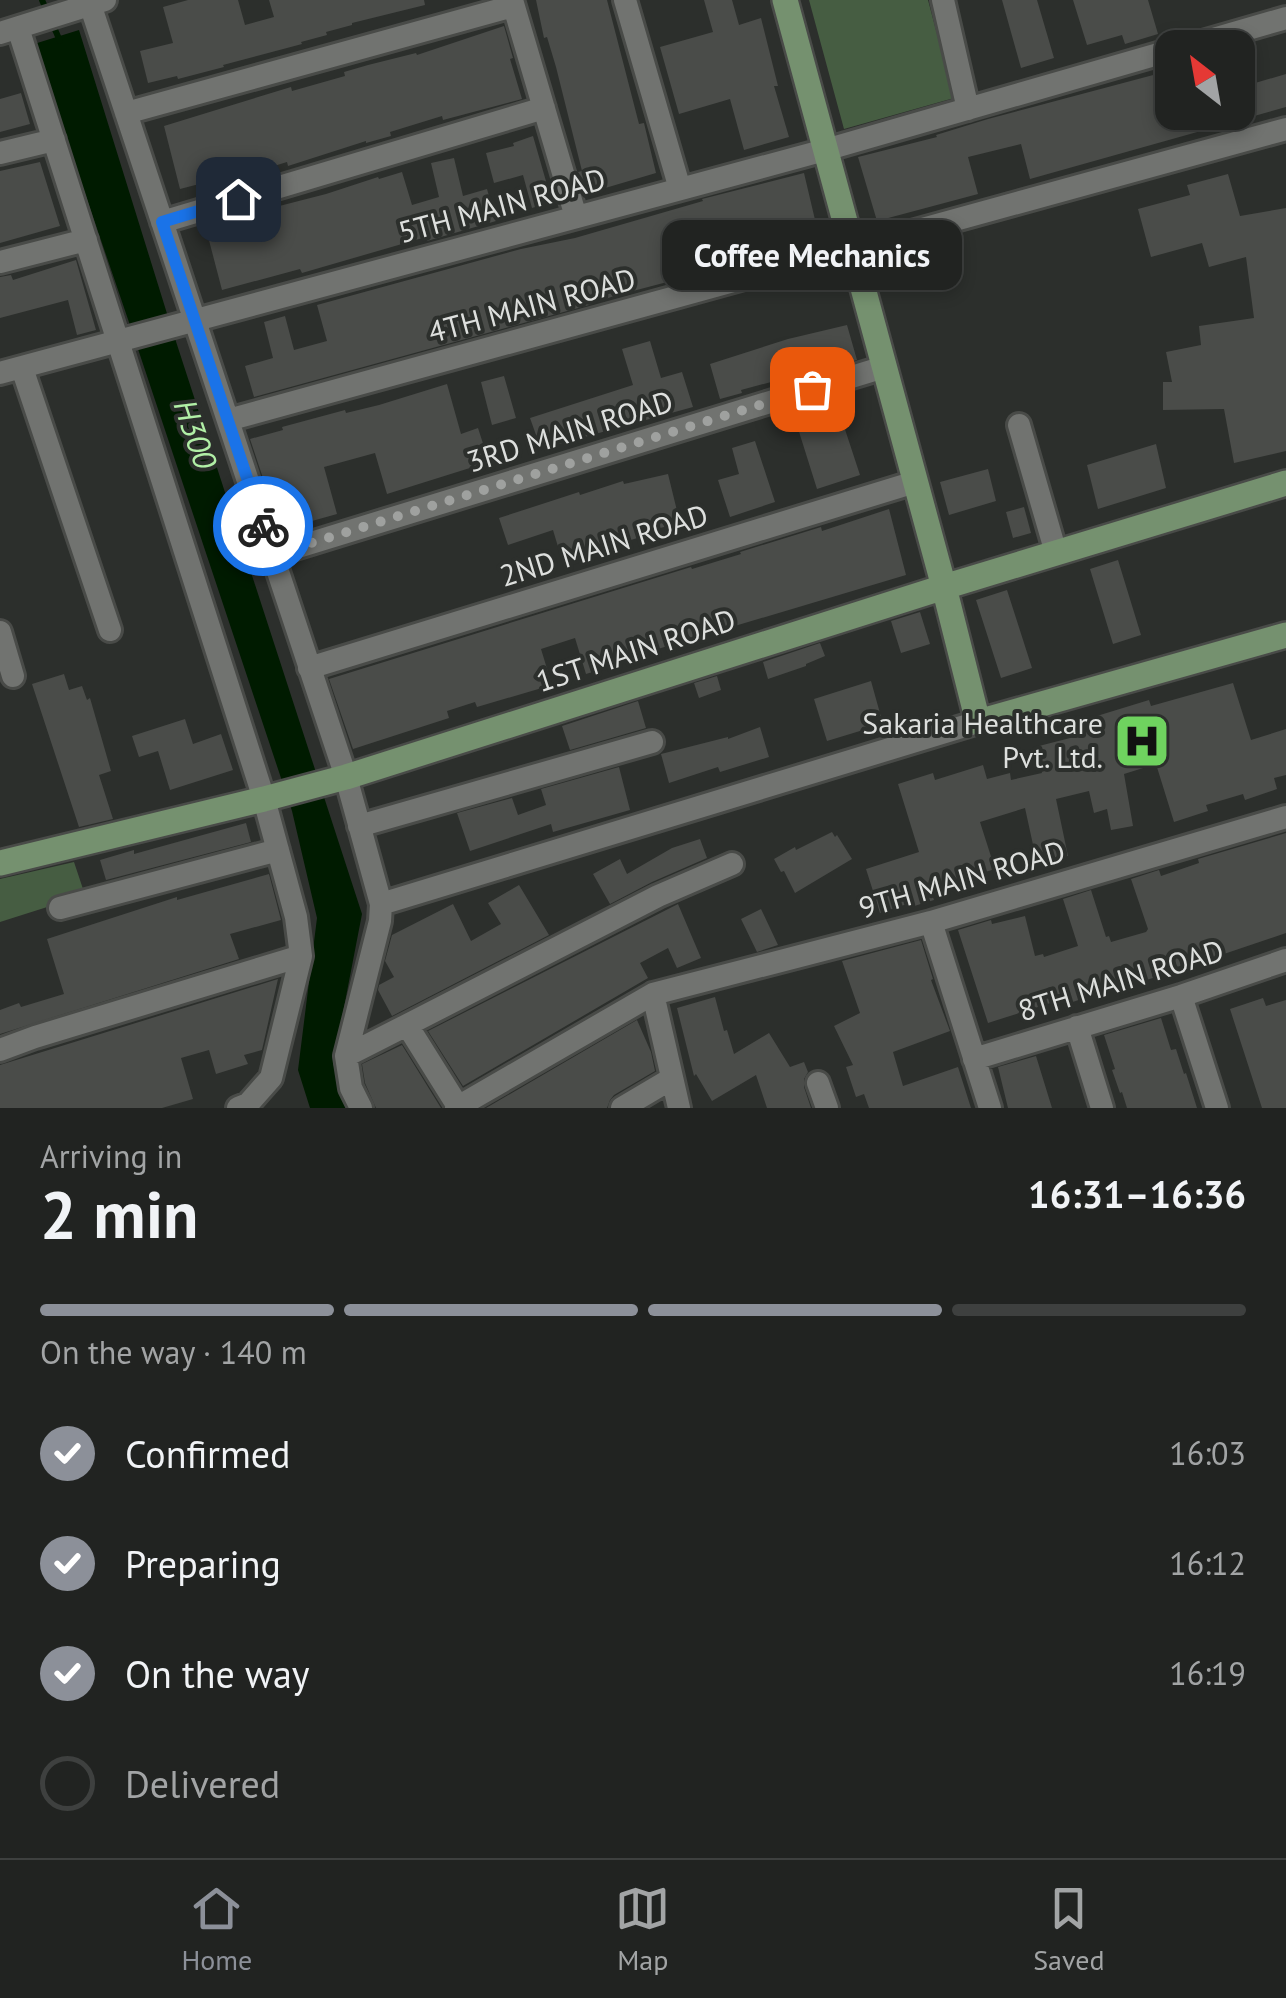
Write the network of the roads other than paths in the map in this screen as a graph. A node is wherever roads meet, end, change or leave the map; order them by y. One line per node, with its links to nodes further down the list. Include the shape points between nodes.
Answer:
1 (626, 0): 17 (street)
2 (785, 0): 15 (street)
3 (943, 0): 11 (street)
4 (98, 2): 8 (street); 12 (street)
5 (512, 3): 10 (street); 12 (street)
6 (1286, 18): 7 (street)
7 (1244, 30)
8 (9, 31): 14 (street)
9 (1155, 55): 11 (street)
10 (544, 108): 18 (street); 19 (street)
11 (968, 109): 15 (street)
12 (126, 113): 19 (street)
13 (1286, 129): 21 (street)
14 (54, 140): 16 (street); 20 (street)
15 (826, 150): 17 (street, 5TH MAIN ROAD); 21 (street)
16 (0, 154)
17 (680, 189): 18 (street, 5TH MAIN ROAD)
18 (576, 217): 23 (street, 5TH MAIN ROAD)
19 (162, 222): 23 (street)
20 (86, 240): 22 (street); 24 (street)
21 (852, 249): 25 (street); 27 (street, 4TH MAIN ROAD)
22 (0, 262)
23 (194, 321): 24 (street, 5TH MAIN ROAD); 27 (street)
24 (118, 342): 26 (street, 5TH MAIN ROAD); 42 (street)
25 (884, 367): 29 (street); 32 (street, 3RD MAIN ROAD)
26 (11, 370): 34 (street)
27 (228, 420): 32 (street)
28 (1019, 425): 31 (street)
29 (915, 482): 33 (street); 37 (street, 2ND MAIN ROAD)
30 (1286, 483): 31 (street, 1ST MAIN ROAD)
31 (1056, 553): 33 (street, 1ST MAIN ROAD)
32 (272, 555): 37 (street)
33 (944, 587): 39 (street); 41 (street, 1ST MAIN ROAD)
34 (110, 630)
35 (0, 632): 38 (street)
36 (1286, 634): 39 (street)
37 (310, 668): 41 (street)
38 (13, 676)
39 (978, 722): 48 (street)
40 (652, 742): 44 (street)
41 (346, 777): 42 (street, 1ST MAIN ROAD); 44 (street)
42 (264, 800): 45 (street); 46 (street, 1ST MAIN ROAD)
43 (1286, 817): 50 (street, 9TH MAIN ROAD)
44 (359, 826): 48 (street)
45 (278, 850): 49 (street); 51 (street)
46 (0, 863)
47 (732, 864): 55 (street)
48 (380, 904): 58 (street)
49 (60, 908)
50 (931, 922): 53 (street, 9TH MAIN ROAD); 59 (street)
51 (301, 956): 57 (street); 62 (street, via 271,1078)
52 (1286, 960): 54 (street, 8TH MAIN ROAD)
53 (653, 994): 60 (street); 64 (street, 9TH MAIN ROAD)
54 (1181, 996): 56 (street, 8TH MAIN ROAD); 70 (street)
55 (407, 1025): 58 (street); 64 (street)
56 (1077, 1028): 59 (street, 8TH MAIN ROAD); 69 (street)
57 (0, 1050)
58 (346, 1056): 63 (street)
59 (974, 1059): 68 (street)
60 (670, 1079): 65 (street); 66 (street)
61 (818, 1083): 67 (street)
62 (238, 1108)
63 (361, 1108)
64 (458, 1108)
65 (622, 1108)
66 (679, 1108)
67 (826, 1108)
68 (990, 1108)
69 (1102, 1108)
70 (1217, 1108)

